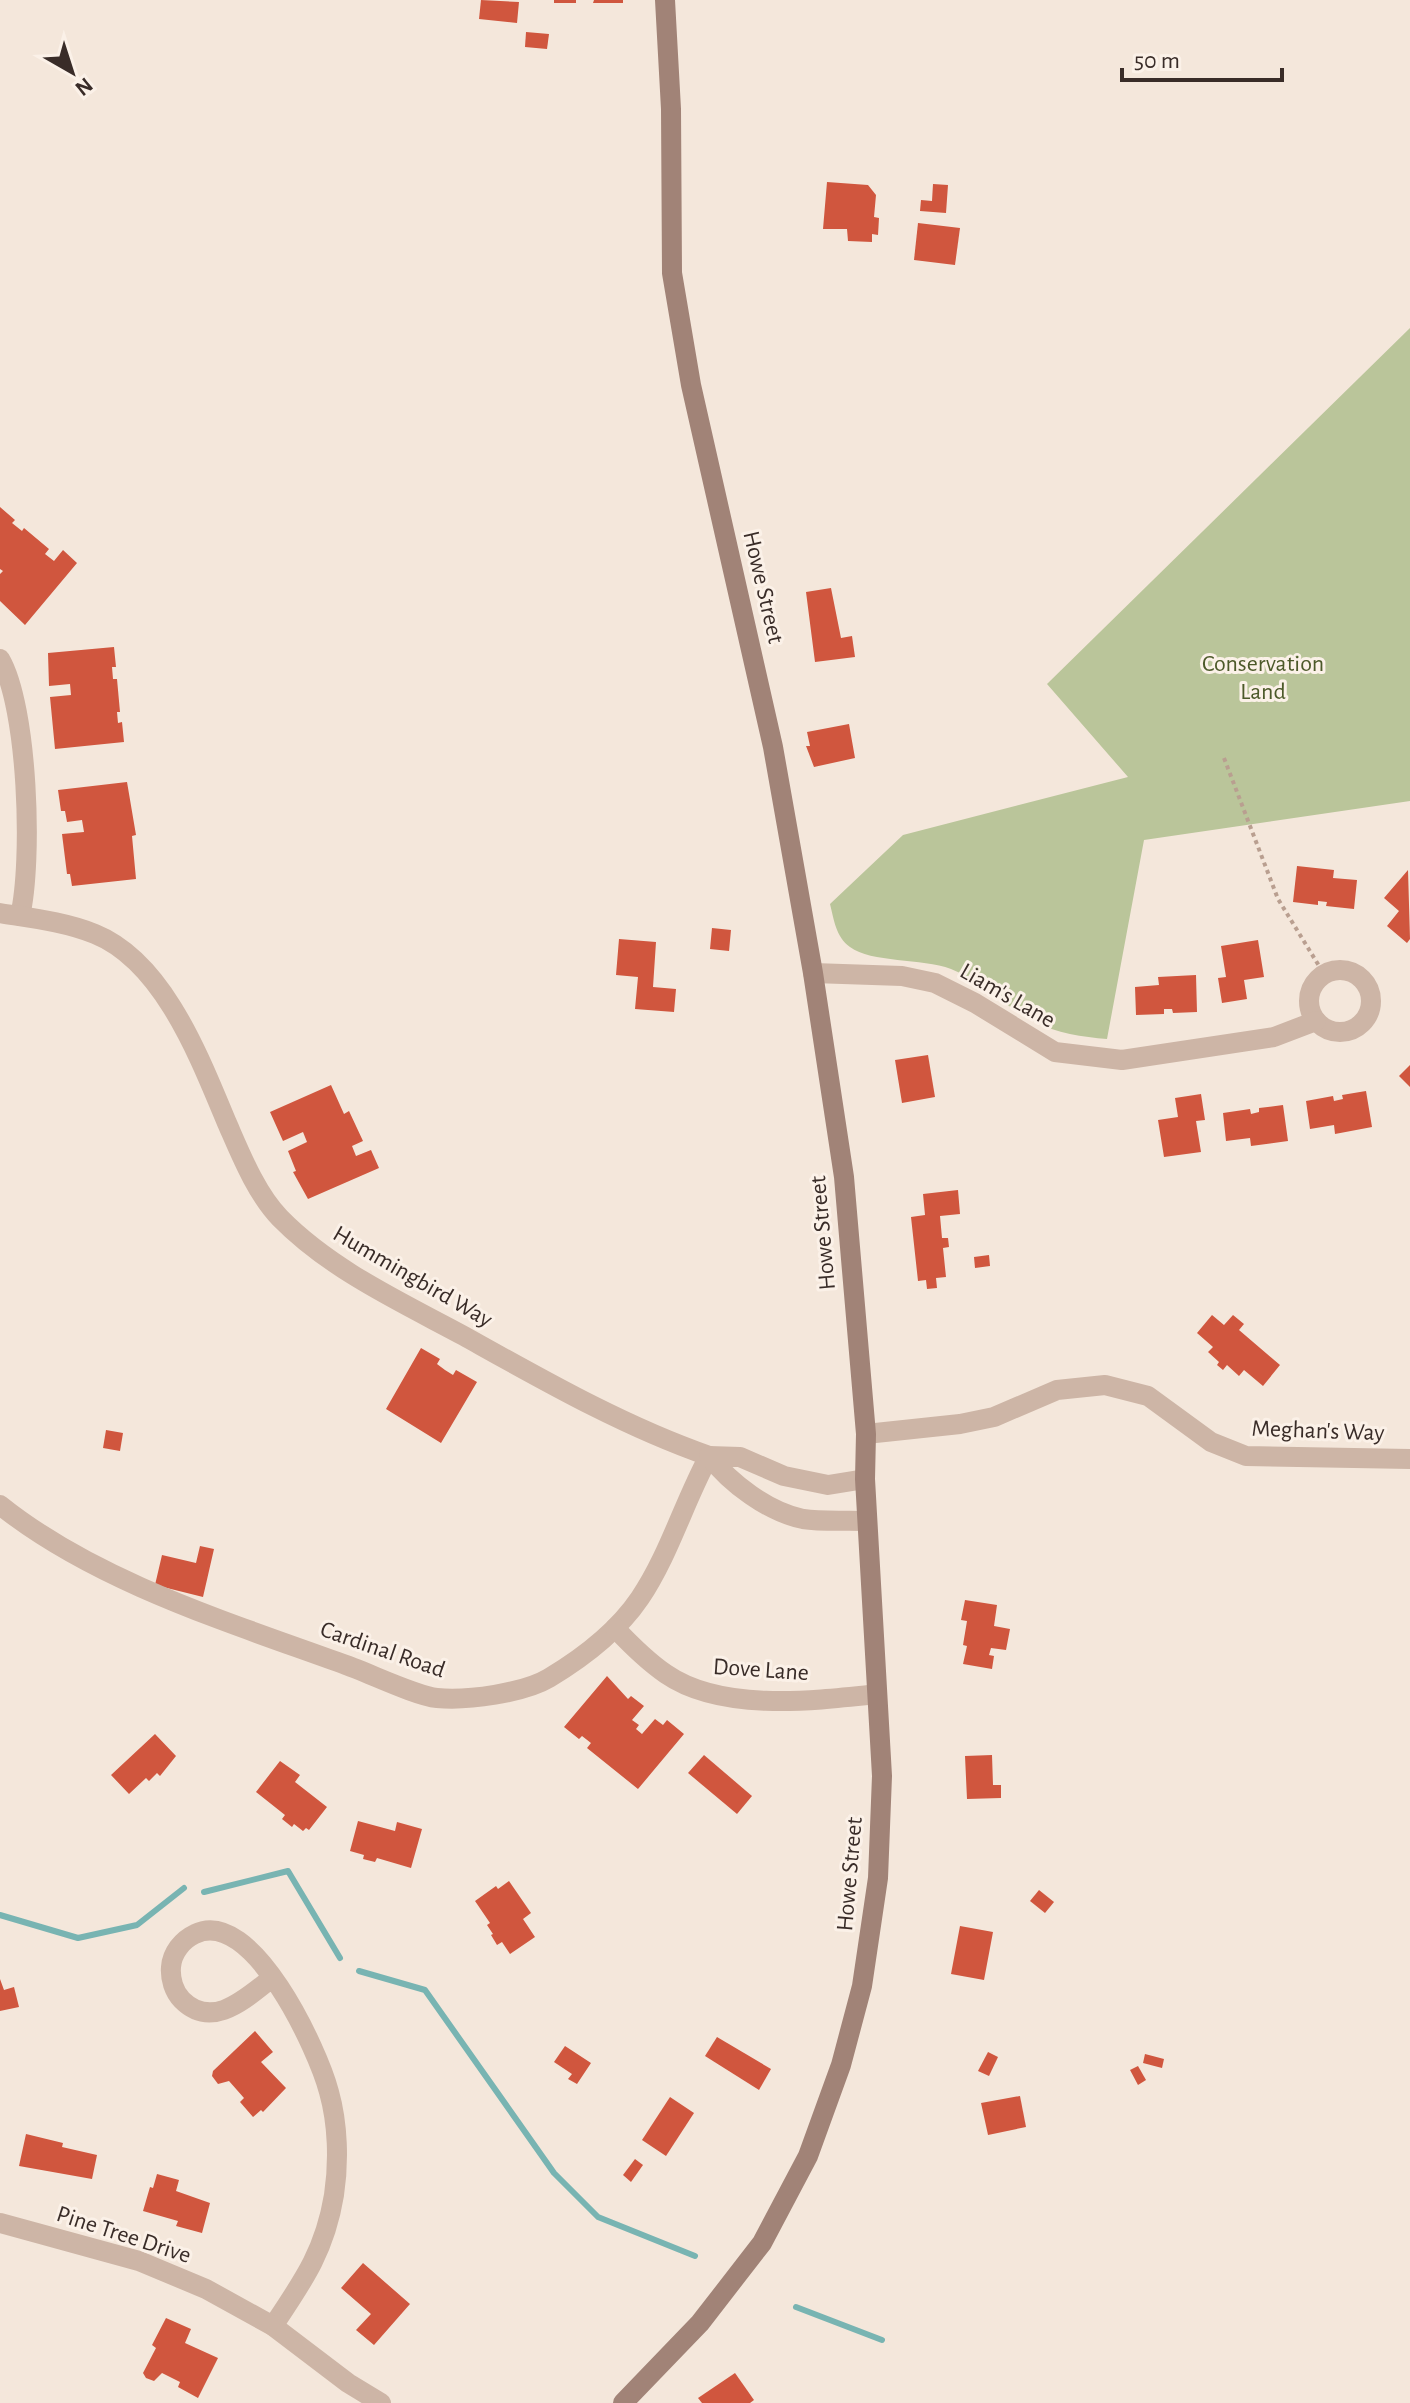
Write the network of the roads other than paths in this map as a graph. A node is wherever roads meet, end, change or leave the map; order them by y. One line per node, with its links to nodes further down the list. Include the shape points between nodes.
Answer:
1 (665, 0): 4 (street, Howe Street, via 672,273 691,385 773,747)
2 (0, 659): 3 (street, via 20,725 27,828 26,889)
3 (10, 914): 7 (street, Hummingbird Way, via 93,933 132,956 158,984 259,1189 278,1216 312,1247 577,1398)
4 (813, 973): 5 (street, Liam's Lane, via 902,976 935,983 1055,1052 1122,1060 1274,1037); 6 (street, Howe Street, via 844,1177)
5 (1316, 1021): 5 (street, via 1310,1011 1311,990 1324,974 1345,970 1369,990 1369,1010 1359,1026 1332,1031)
6 (866, 1434): 8 (street, Meghan's Way, via 960,1424 994,1417 1057,1390 1105,1385 1148,1396 1211,1442 1246,1456); 9 (street, Howe Street)
7 (709, 1456): 9 (street, Hummingbird Way, via 740,1457 784,1476 828,1485); 11 (street, Hummingbird Way, via 735,1483 787,1513 803,1519); 12 (street, Cardinal Road, via 651,1580)
8 (1410, 1459)
9 (865, 1479): 11 (street, Howe Street)
10 (0, 1505): 12 (street, Cardinal Road, via 32,1531 187,1606 434,1698 485,1698 546,1680)
11 (867, 1521): 13 (street, Howe Street)
12 (615, 1628): 13 (street, Dove Lane, via 666,1674 724,1697)
13 (877, 1694): 19 (street, Howe Street, via 882,1776 878,1878 862,1986 841,2065 808,2156 762,2243 700,2323)
14 (272, 1978): 14 (street, via 231,2008 206,2013 178,1995 171,1979 172,1962 185,1940 218,1930 241,1942); 16 (street, via 321,2065 334,2116 336,2159 334,2193 317,2258)
15 (0, 2223): 16 (street, Pine Tree Drive, via 139,2261 206,2289)
16 (273, 2326): 17 (street, Pine Tree Drive)
17 (351, 2393): 18 (street, Pine Tree Drive)
18 (381, 2403)
19 (623, 2403)

